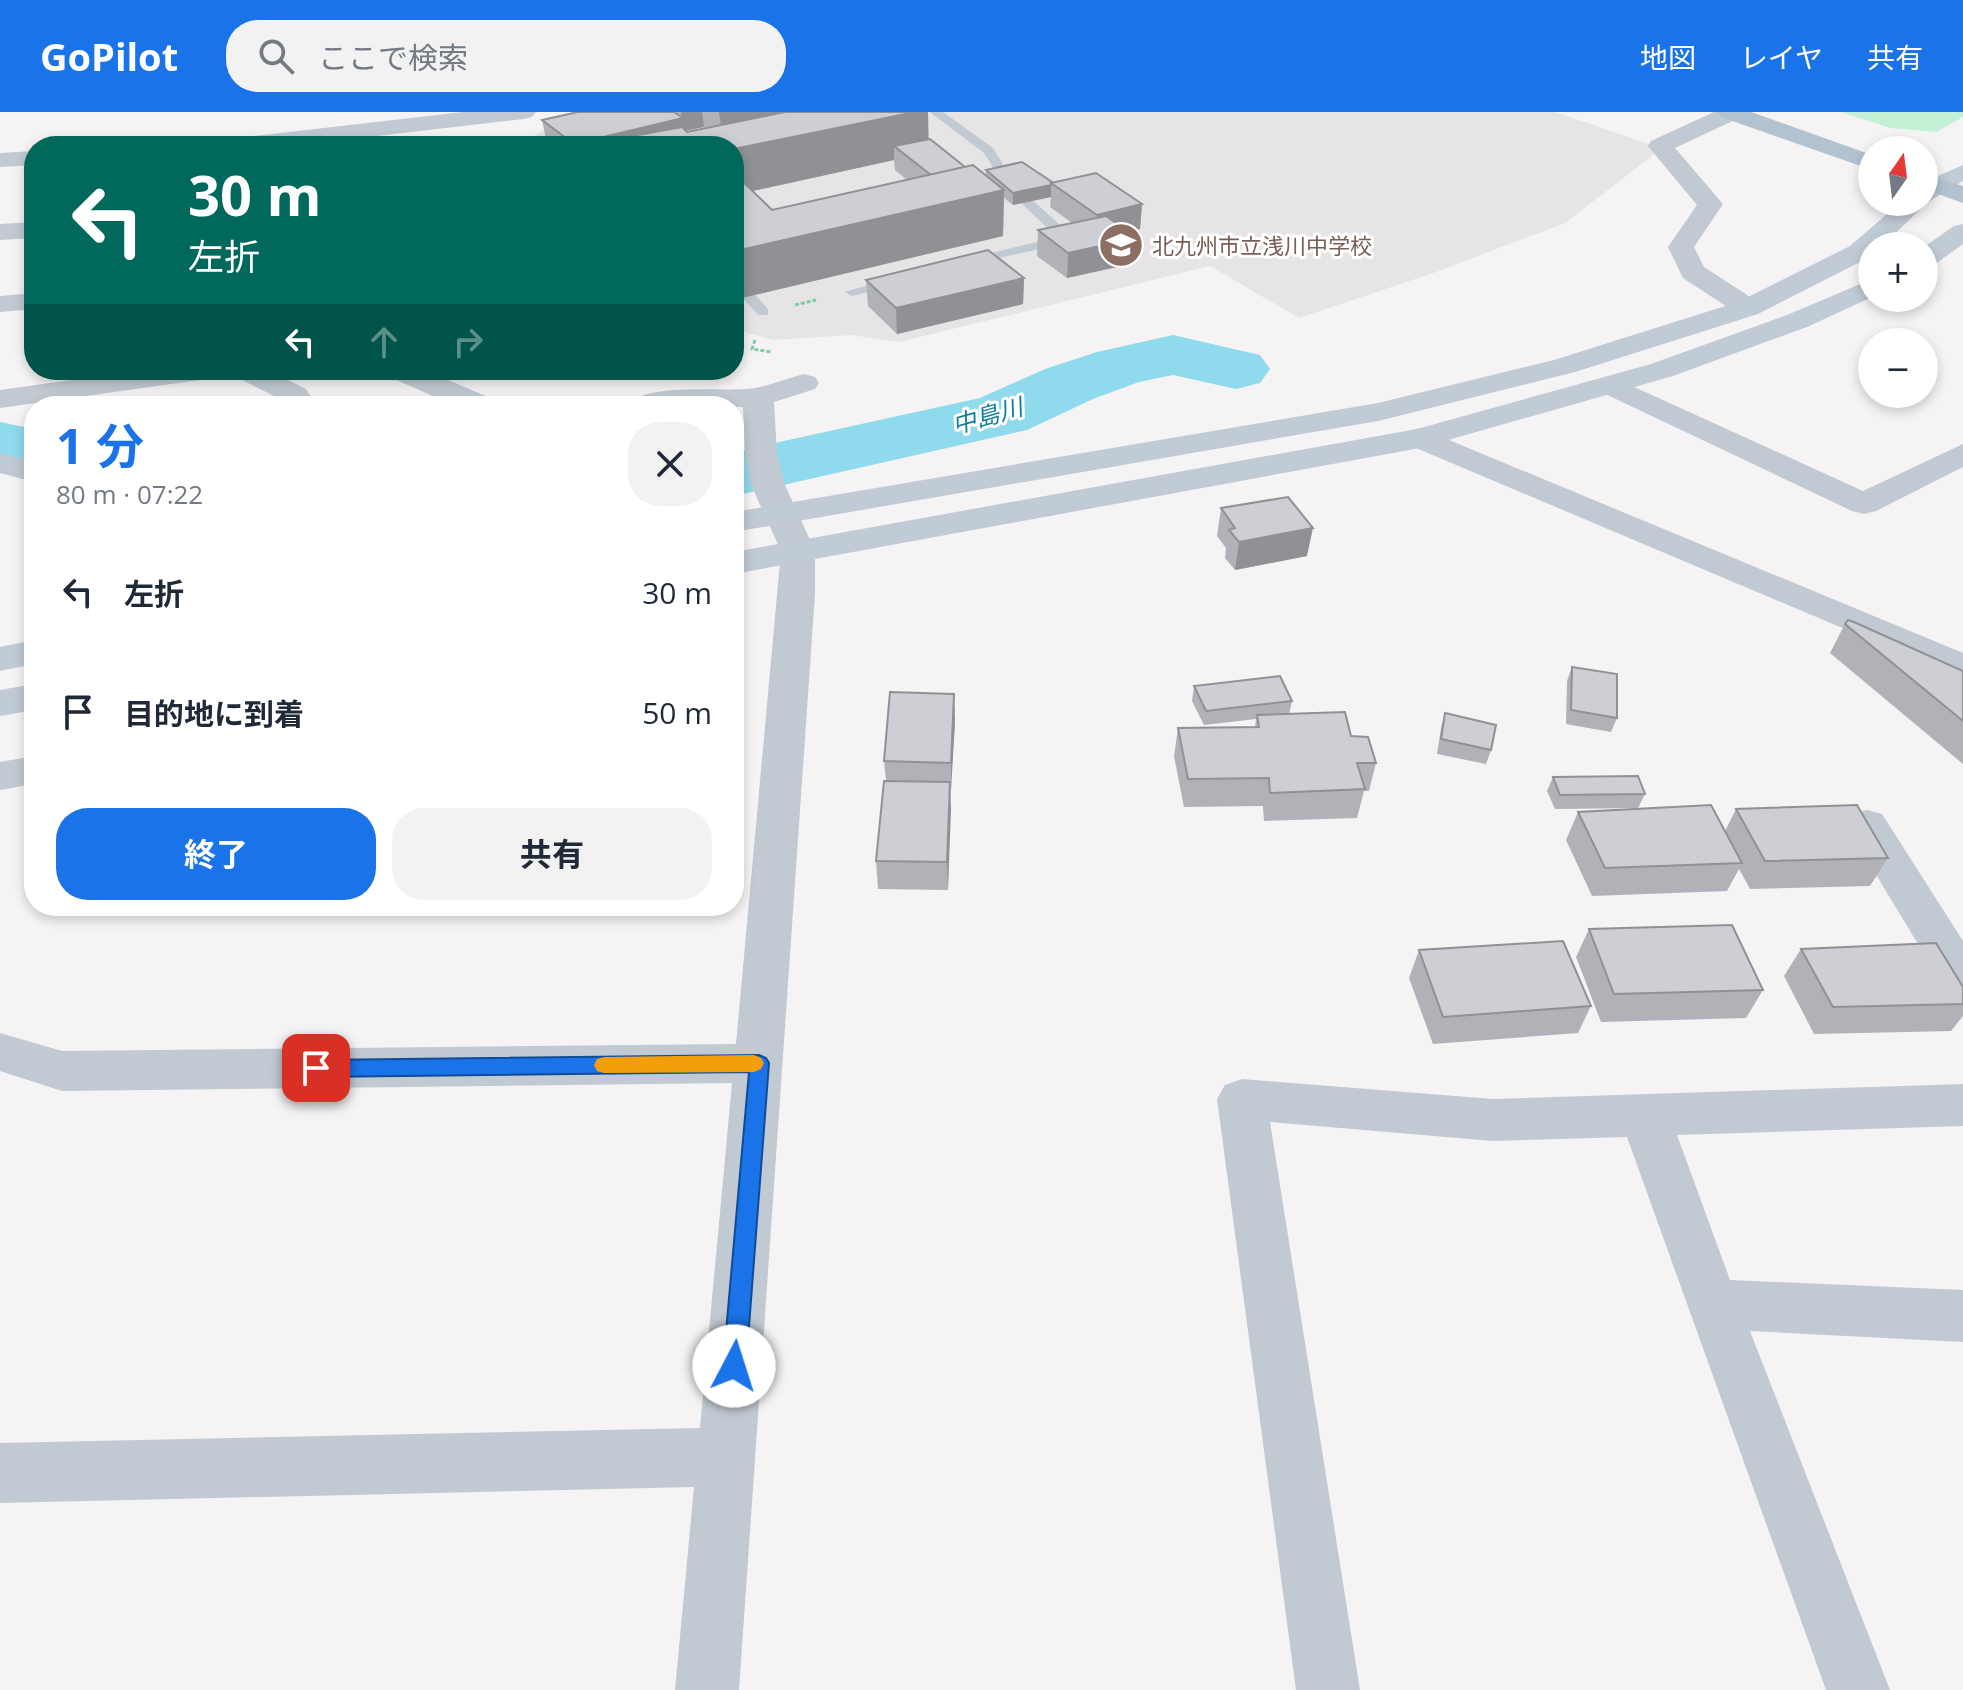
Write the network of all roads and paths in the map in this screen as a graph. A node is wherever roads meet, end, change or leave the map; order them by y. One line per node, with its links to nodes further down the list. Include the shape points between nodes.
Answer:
1 (524, 112): 5 (street)
2 (936, 112): 6 (lane); 18 (lane, via 989,151 1010,186 1067,239)
3 (1730, 112): 10 (main road); 25 (street, via 1660,146 1710,204 1681,247 1693,272)
4 (1777, 112): 9 (main road)
5 (494, 114): 7 (street); 8 (street)
6 (921, 116)
7 (312, 136)
8 (514, 136)
9 (1858, 140)
10 (1858, 158)
11 (24, 159): 12 (street)
12 (0, 160)
13 (1941, 183): 25 (street, via 1859,252)
14 (24, 231): 15 (street)
15 (0, 232)
16 (1963, 232): 17 (street)
17 (1938, 249)
18 (960, 265)
19 (914, 276): 21 (lane)
20 (744, 291): 26 (lane)
21 (852, 292): 26 (path)
22 (1858, 293): 31 (street, via 1797,321)
23 (24, 302): 24 (street)
24 (0, 304)
25 (1748, 308): 41 (street, via 1564,366 1378,412)
26 (763, 312)
27 (136, 380): 36 (street)
28 (264, 380): 32 (street)
29 (421, 380): 33 (street)
30 (804, 383): 34 (street)
31 (1610, 385): 37 (street); 38 (street, via 1864,504)
32 (295, 396)
33 (459, 396)
34 (758, 397): 35 (street); 41 (street)
35 (744, 398)
36 (0, 399)
37 (1420, 438): 43 (street); 47 (street)
38 (1963, 454)
39 (0, 463): 40 (street)
40 (24, 469)
41 (770, 484): 42 (street); 43 (street)
42 (744, 511)
43 (798, 551): 44 (street); 55 (street)
44 (744, 561)
45 (24, 654): 46 (street)
46 (0, 659)
47 (1963, 667)
48 (24, 699): 49 (street)
49 (0, 703)
50 (24, 772): 51 (street)
51 (0, 776)
52 (1867, 825): 53 (street)
53 (1963, 979)
54 (0, 1052): 55 (street, via 62,1071)
55 (759, 1063): 60 (street)
56 (1963, 1105): 57 (street)
57 (1644, 1114): 58 (street); 63 (street, via 1493,1120 1242,1099)
58 (1712, 1304): 59 (street); 64 (street)
59 (1963, 1316)
60 (727, 1457): 61 (street); 62 (street)
61 (0, 1473)
62 (707, 1690)
63 (1328, 1690)
64 (1858, 1690)

